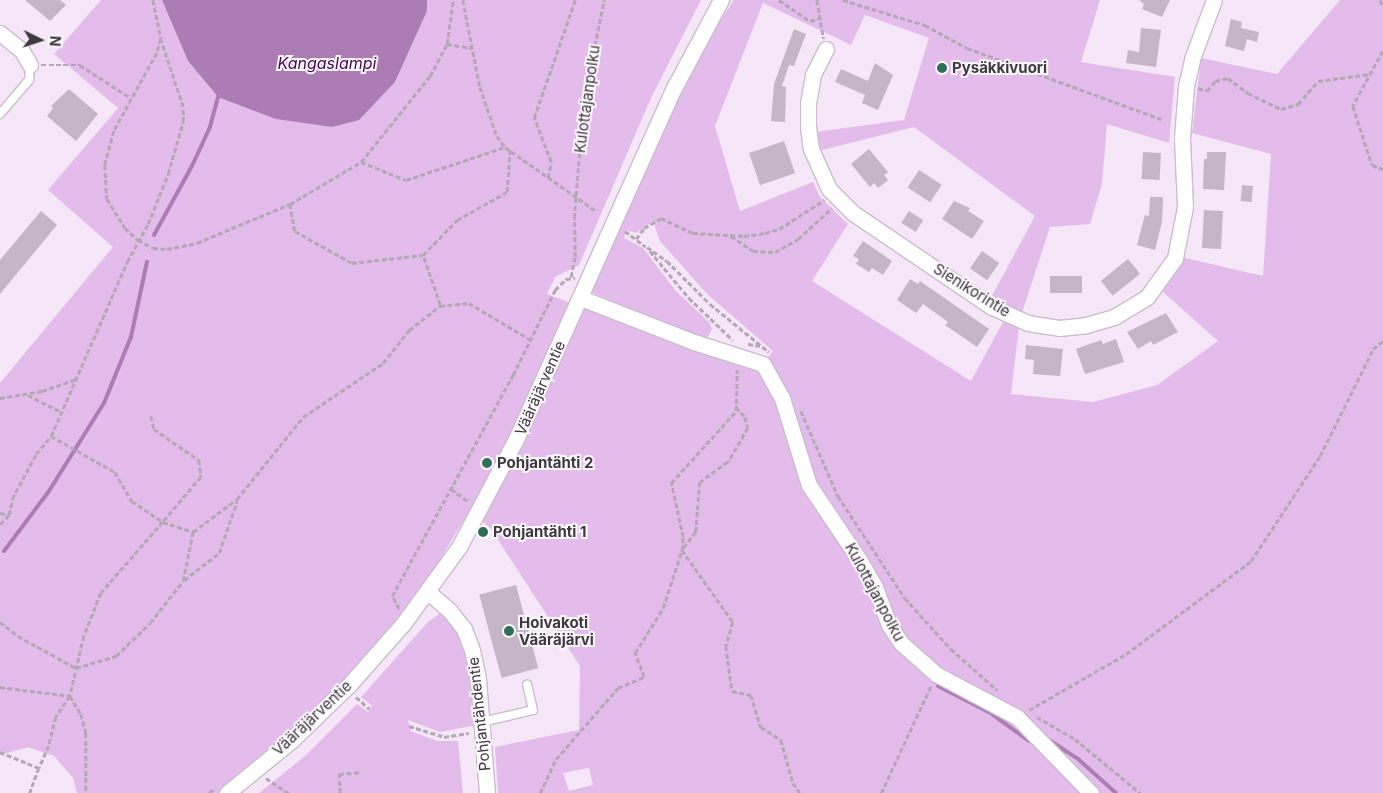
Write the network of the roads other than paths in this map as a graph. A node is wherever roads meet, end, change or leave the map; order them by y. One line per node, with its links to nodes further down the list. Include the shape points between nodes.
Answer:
1 (721, 0): 7 (street, Vääräjärventie, via 675,86)
2 (1214, 0): 4 (street, Sienikorintie, via 1192,59 1186,86 1182,138 1185,207 1182,236 1175,258 1147,297 1114,317 1086,325 1060,328 1028,323 992,307 853,213 837,197 818,168 808,126 813,75)
3 (0, 33): 5 (street, via 22,51)
4 (826, 49)
5 (30, 65): 6 (lane, via 29,80)
6 (0, 114)
7 (578, 292): 8 (street, Vääräjärventie, via 485,502); 13 (street, Kulottajanpolku, via 694,342 763,364 775,383 809,485 868,574 889,625 907,650 936,674 1021,712)
8 (428, 591): 10 (street, Pohjantähdentie, via 464,629 478,679); 11 (street, Vääräjärventie, via 342,691 292,740)
9 (527, 685): 10 (lane, via 533,710)
10 (482, 726): 12 (street, Pohjantähdentie)
11 (225, 788)
12 (487, 793)
13 (1091, 793)

